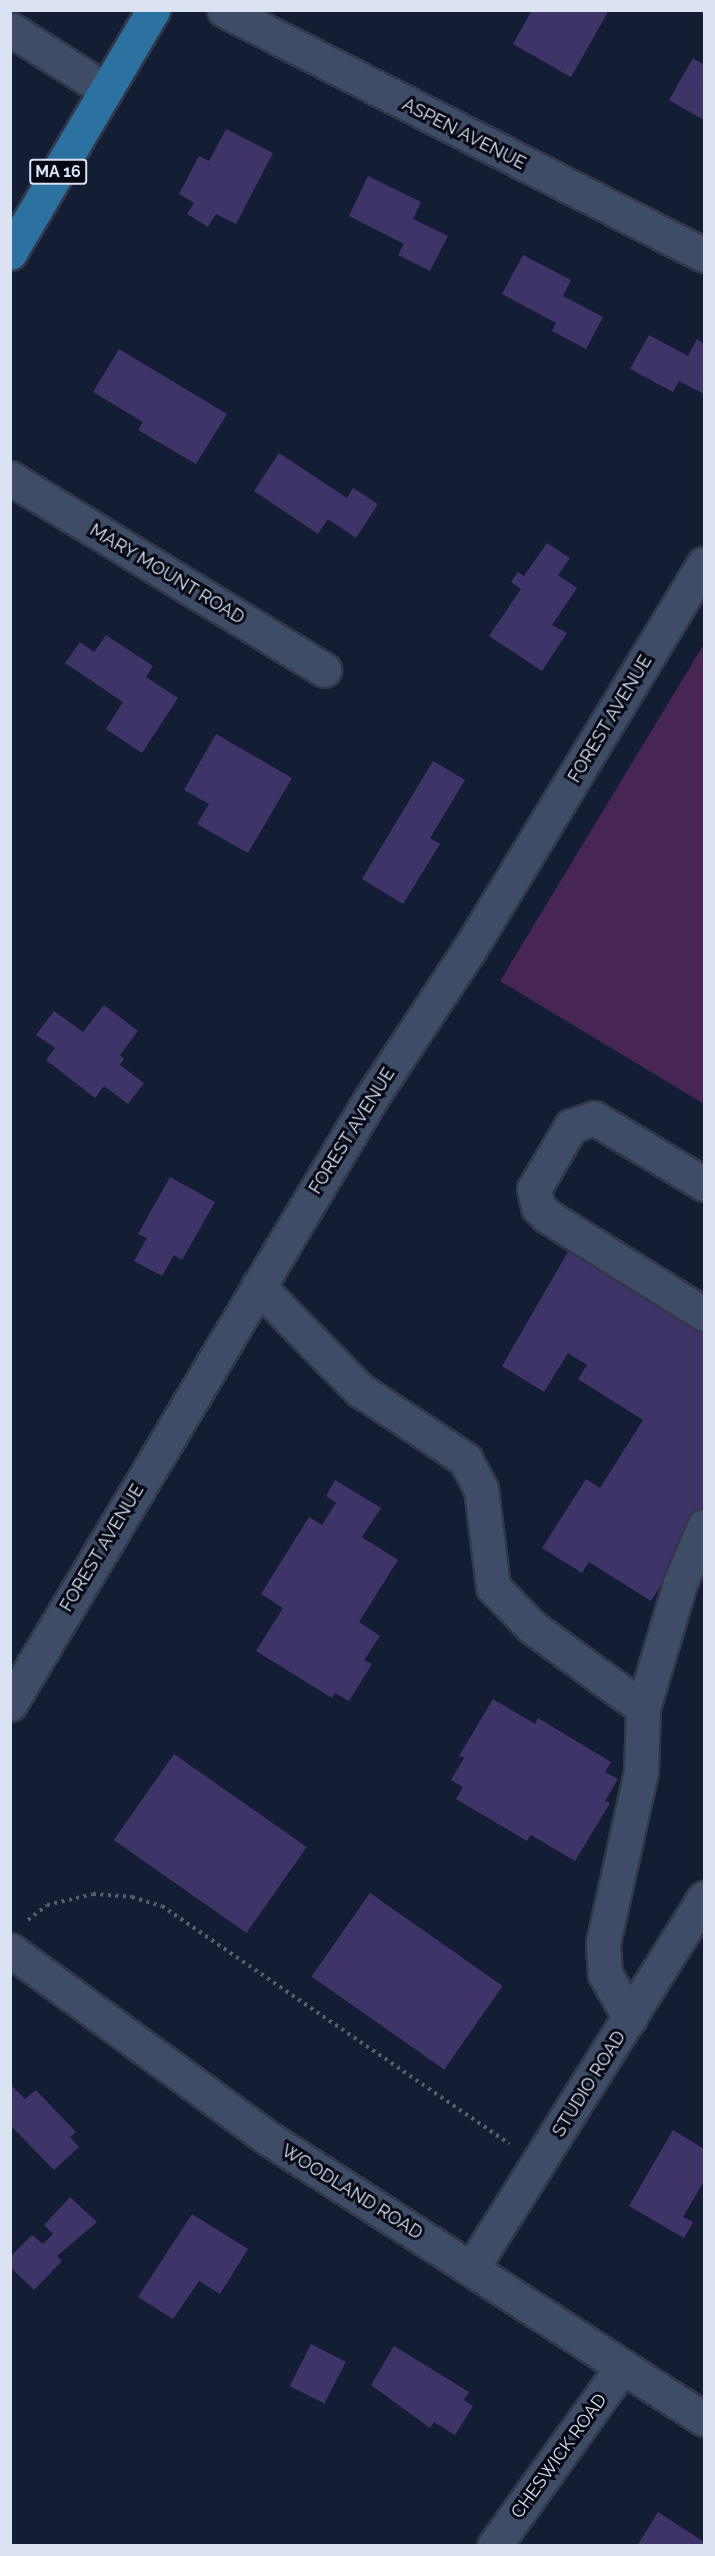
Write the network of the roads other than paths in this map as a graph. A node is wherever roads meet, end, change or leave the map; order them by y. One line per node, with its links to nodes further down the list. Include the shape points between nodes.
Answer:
1 (153, 10): 4 (main road, MA 16)
2 (224, 10): 6 (street, ASPEN AVENUE)
3 (10, 28): 4 (street)
4 (106, 90): 5 (main road, MA 16)
5 (10, 253)
6 (705, 255)
7 (10, 478): 9 (street, MARY MOUNT ROAD)
8 (705, 564): 11 (street, FOREST AVENUE)
9 (324, 670)
10 (705, 1184): 12 (street, via 594,1118 571,1126 541,1150 534,1189 542,1211)
11 (258, 1286): 14 (street, FOREST AVENUE); 15 (street, via 360,1390 465,1459 481,1489 493,1587 532,1627)
12 (705, 1314)
13 (705, 1526): 15 (street, via 680,1583)
14 (10, 1704)
15 (643, 1708): 18 (street, via 641,1771 603,1943 605,1974)
16 (705, 1898): 18 (street, STUDIO ROAD)
17 (17, 1937): 19 (street, WOODLAND ROAD, via 268,2138)
18 (630, 2018): 19 (street, STUDIO ROAD)
19 (472, 2268): 20 (street, WOODLAND ROAD)
20 (623, 2366): 21 (street, WOODLAND ROAD); 22 (street, CHESWICK ROAD)
21 (705, 2419)
22 (494, 2546)

